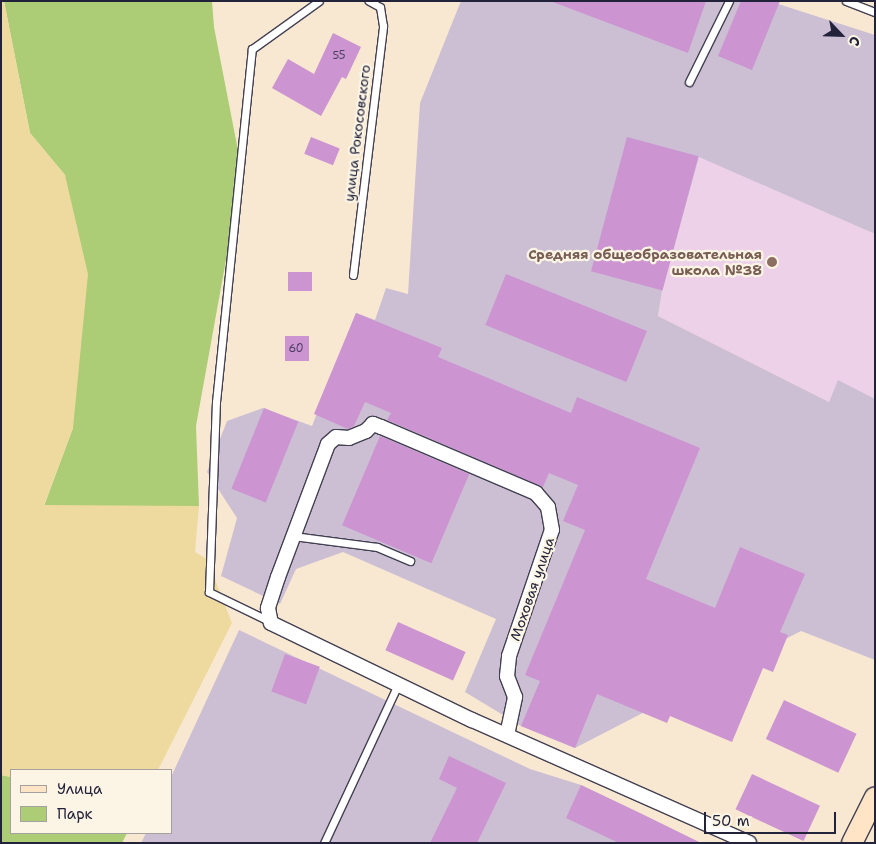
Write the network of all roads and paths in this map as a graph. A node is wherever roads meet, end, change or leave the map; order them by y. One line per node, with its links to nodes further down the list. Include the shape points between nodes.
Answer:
1 (319, 1): 10 (lane, via 252,49 216,402 209,592)
2 (369, 1): 7 (lane, улица Рокосовского, via 380,7 382,26)
3 (729, 1): 6 (lane)
4 (846, 1): 5 (lane)
5 (875, 12)
6 (689, 82)
7 (354, 275)
8 (293, 536): 9 (lane, via 376,547); 10 (street, via 268,608); 12 (street, Моховая улица, via 328,444 336,437 348,438 366,431 373,424 536,493 548,507 552,530 508,656 507,676 515,697)
9 (410, 561)
10 (271, 623): 11 (street)
11 (398, 684): 12 (street); 14 (lane)
12 (507, 735): 15 (street)
13 (875, 797): 16 (street)
14 (324, 843)
15 (748, 843)
16 (852, 843)

